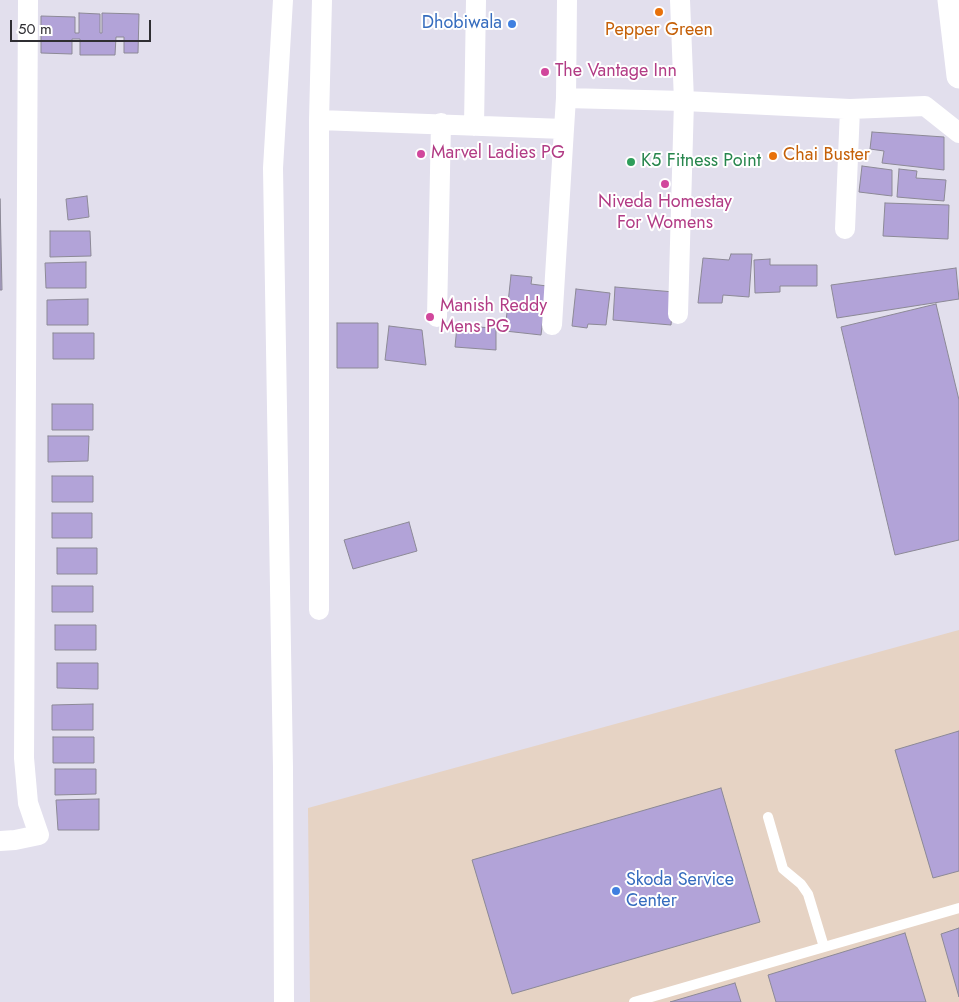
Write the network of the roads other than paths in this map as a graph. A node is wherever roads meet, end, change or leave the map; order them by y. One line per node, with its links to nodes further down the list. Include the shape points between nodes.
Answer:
1 (28, 0): 23 (street, via 24,758 28,802 39,835)
2 (283, 0): 26 (street, via 273,168)
3 (322, 0): 12 (street)
4 (476, 0): 14 (street)
5 (567, 0): 9 (street)
6 (680, 0): 10 (street)
7 (950, 0): 8 (street)
8 (959, 76)
9 (566, 98): 10 (street); 15 (street)
10 (684, 101): 11 (street); 18 (street)
11 (850, 109): 16 (street, via 925,106); 17 (street)
12 (319, 120): 13 (street); 21 (street)
13 (442, 124): 14 (street); 19 (street)
14 (474, 126): 15 (street)
15 (564, 128): 20 (street)
16 (959, 133)
17 (845, 228)
18 (678, 314)
19 (437, 317)
20 (552, 324)
21 (319, 610)
22 (768, 817): 25 (lane, via 784,869 808,894)
23 (0, 841)
24 (959, 908): 25 (lane)
25 (824, 947): 27 (lane)
26 (284, 1002)
27 (634, 1002)

